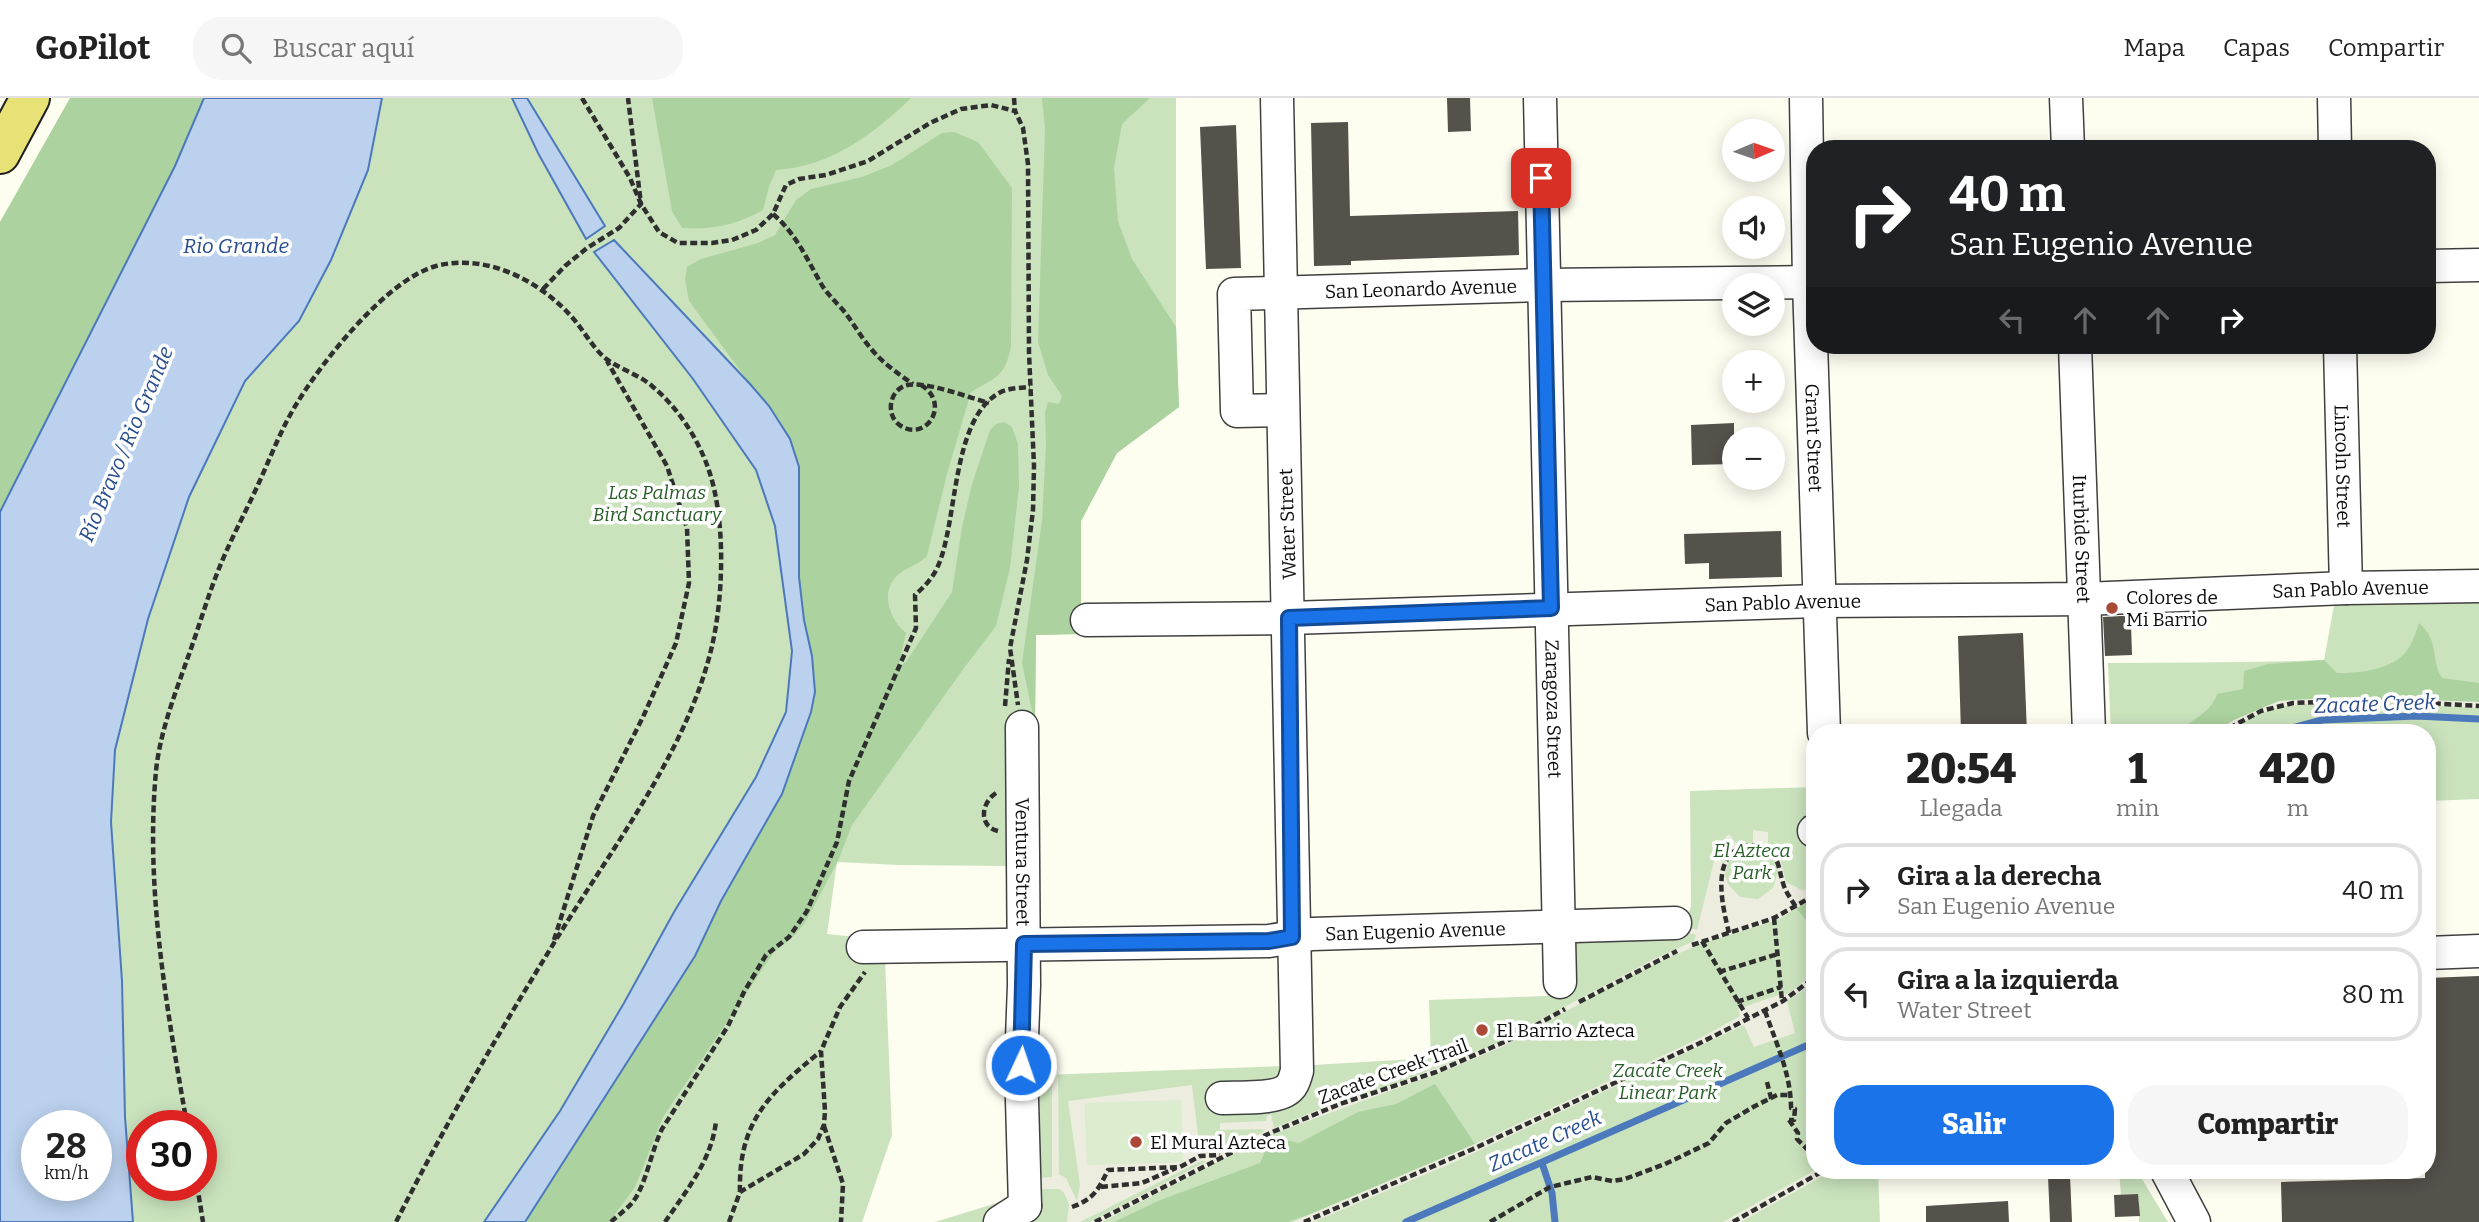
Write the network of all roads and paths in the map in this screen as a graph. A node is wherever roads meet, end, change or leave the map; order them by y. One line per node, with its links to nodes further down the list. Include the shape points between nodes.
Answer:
1 (30, 98): 14 (main road)
2 (582, 98): 15 (path)
3 (628, 98): 15 (path)
4 (1014, 98): 10 (path)
5 (1278, 98): 22 (street, Water Street)
6 (1540, 98): 20 (street, Zaragoza Street)
7 (1806, 98): 11 (street, Grant Street)
8 (2066, 98): 12 (street)
9 (2334, 98): 13 (street)
10 (1015, 111): 16 (path, via 991,105 961,109 868,161 786,185); 29 (path, via 1023,128 1028,164)
11 (1807, 140)
12 (2068, 140)
13 (2335, 140)
14 (0, 154)
15 (641, 204): 16 (path, via 659,232 678,243 732,240 756,230); 21 (path, via 619,228 587,248)
16 (772, 214): 27 (path, via 788,227 819,281 870,348)
17 (2479, 265): 18 (street)
18 (2436, 267)
19 (1806, 283): 20 (street, San Leonardo Avenue)
20 (1544, 285): 22 (street, San Leonardo Avenue); 36 (street, Zaragoza Street)
21 (543, 289): 26 (path); 71 (path, via 514,274 460,264 436,266 391,291 333,351 296,403 220,566 166,722 153,816 160,959)
22 (1280, 292): 31 (street, Water Street); 31 (street, San Leonardo Avenue, via 1234,294 1237,411)
23 (1814, 354): 35 (street, Grant Street)
24 (2075, 354): 34 (street, Iturbide Street)
25 (2340, 354): 33 (street, Lincoln Street)
26 (605, 358): 54 (path, via 667,466 687,528 689,583 676,643 593,816); 54 (path, via 650,384 667,401 691,430 708,465 719,538 720,599 700,688 682,728 653,784)
27 (913, 384): 28 (path); 28 (path, via 900,389 890,408 896,422 909,429 923,427 934,416 935,401)
28 (920, 385): 30 (path)
29 (1030, 387): 30 (path, via 998,393); 43 (path, via 1033,510 1010,648)
30 (989, 403): 86 (path, via 977,415 963,454 946,547 937,569 915,595 916,628 849,781 837,842 807,911 789,937 766,955 728,1026 662,1129 640,1189)
31 (1283, 410): 37 (street, Water Street)
32 (2479, 586): 33 (street, San Pablo Avenue)
33 (2346, 588): 34 (street, San Pablo Avenue)
34 (2084, 599): 35 (street, San Pablo Avenue); 41 (street, Iturbide Street)
35 (1819, 601): 36 (street, San Pablo Avenue); 40 (street, Grant Street)
36 (1551, 608): 37 (street, San Pablo Avenue); 47 (street, Zaragoza Street)
37 (1289, 618): 38 (street, San Pablo Avenue); 49 (street, Water Street)
38 (1087, 620)
39 (2479, 706): 42 (path, via 2376,700 2293,703 2261,711)
40 (1824, 724)
41 (2089, 724)
42 (2237, 724)
43 (1022, 727): 52 (street, Ventura Street)
44 (1806, 900): 45 (path, Zacate Creek Trail)
45 (1796, 907): 46 (path, Zacate Creek Trail); 48 (path, via 1772,853 1753,845 1739,848 1731,852 1722,877)
46 (1774, 918): 48 (path, Zacate Creek Trail); 57 (path)
47 (1559, 928): 49 (street, San Eugenio Avenue); 50 (street, San Eugenio Avenue); 61 (street, Zaragoza Street)
48 (1729, 933): 51 (path, Zacate Creek Trail)
49 (1292, 937): 52 (street, San Eugenio Avenue); 69 (street, Water Street, via 1297,1071 1292,1085 1269,1096)
50 (1682, 940): 51 (path, Zacate Creek Trail); 61 (path, Zacate Creek Trail)
51 (1702, 941): 58 (path)
52 (1024, 944): 53 (street, San Eugenio Avenue); 83 (street, Ventura Street)
53 (871, 947): 66 (path, via 875,957 840,1007)
54 (552, 948): 85 (path, via 492,1044)
55 (2479, 951): 56 (street)
56 (2436, 953)
57 (1778, 954): 58 (path); 60 (path)
58 (1719, 972): 63 (path)
59 (1806, 984): 62 (path)
60 (1781, 987): 62 (path); 63 (path)
61 (1568, 998): 75 (path, Zacate Creek Trail, via 1485,1051 1340,1104)
62 (1783, 1001): 64 (path)
63 (1737, 1002): 65 (path)
64 (1765, 1011): 65 (path); 68 (path)
65 (1748, 1018): 91 (path, via 1473,1149)
66 (821, 1051): 73 (path); 80 (path, via 756,1115 743,1152)
67 (1767, 1082): 70 (path)
68 (1791, 1095): 70 (path, via 1777,1095); 74 (path, via 1791,1108 1795,1109 1794,1121 1789,1120)
69 (1222, 1098)
70 (1772, 1100): 92 (path, via 1726,1122 1709,1143 1665,1164 1625,1179 1592,1177 1550,1187)
71 (185, 1110)
72 (716, 1121): 87 (path, via 703,1164)
73 (824, 1125): 80 (path, via 804,1154); 89 (path, via 843,1184)
74 (1806, 1148)
75 (1225, 1155): 76 (path, via 1200,1156); 90 (path, Zacate Creek Trail)
76 (1180, 1167): 79 (path, via 1142,1184); 79 (path, via 1108,1170)
77 (1809, 1179): 93 (path)
78 (2171, 1179): 94 (street)
79 (1100, 1187): 82 (path, via 1087,1202)
80 (740, 1192): 88 (path)
81 (200, 1201): 84 (path)
82 (1072, 1206)
83 (1020, 1214)
84 (203, 1222)
85 (396, 1222)
86 (611, 1222)
87 (665, 1222)
88 (729, 1222)
89 (841, 1222)
90 (1095, 1222)
91 (1304, 1222)
92 (1490, 1222)
93 (1733, 1222)
94 (2194, 1222)

